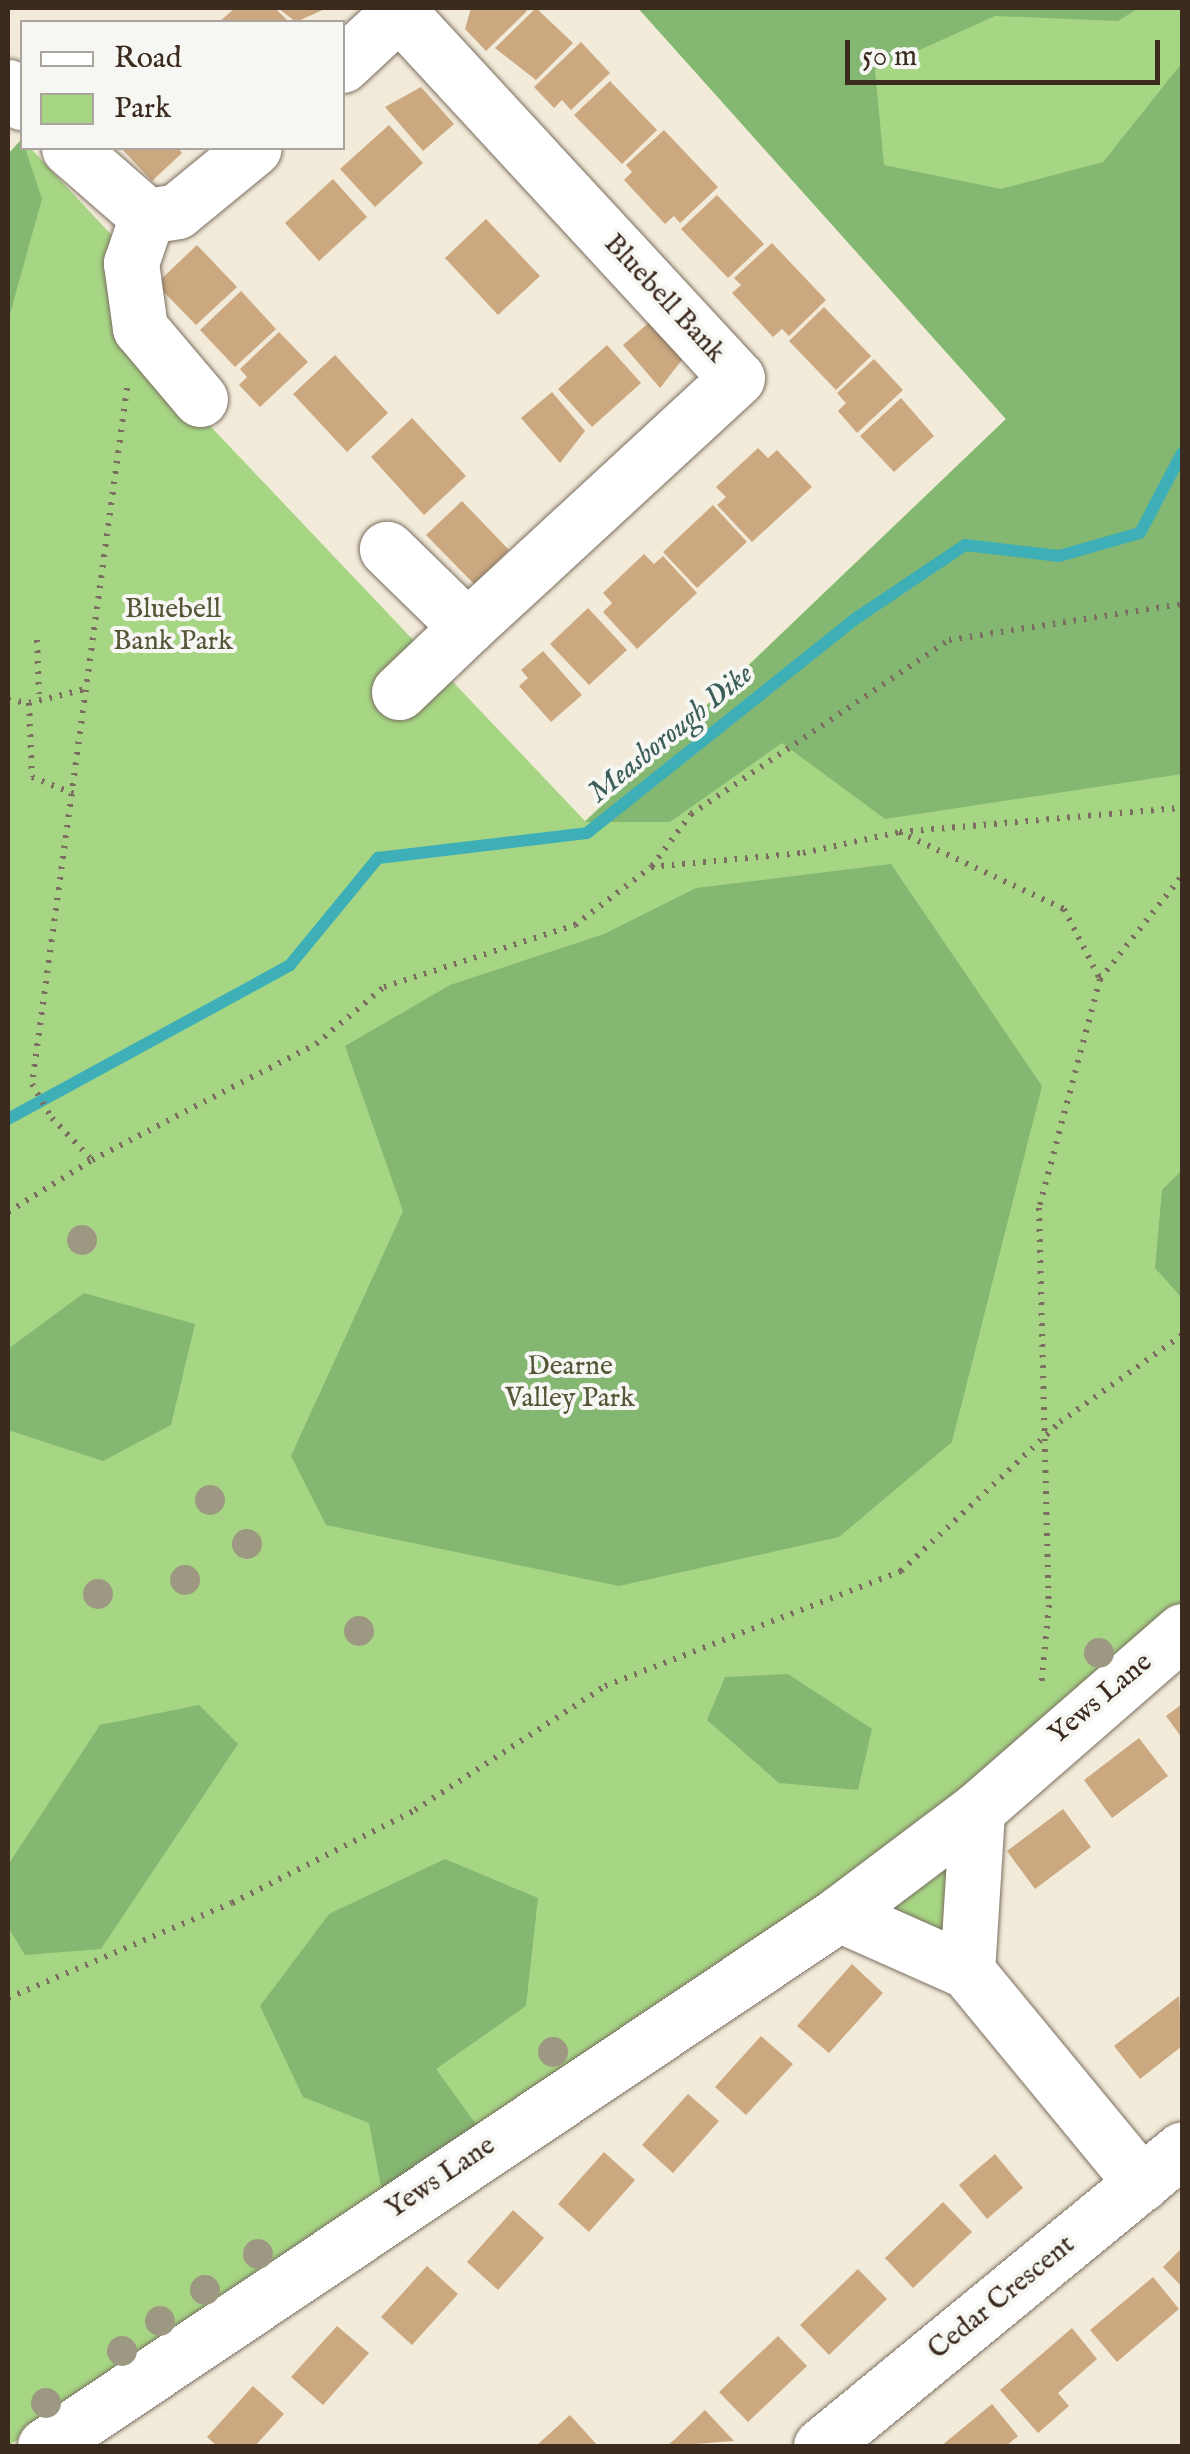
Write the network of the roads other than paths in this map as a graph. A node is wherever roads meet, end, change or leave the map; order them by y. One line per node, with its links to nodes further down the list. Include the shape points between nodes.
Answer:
1 (402, 10): 2 (street, Bluebell Bank); 8 (street, Bluebell Bank, via 737,378)
2 (345, 62)
3 (71, 150): 5 (street)
4 (252, 150): 5 (street, via 177,210)
5 (146, 216): 6 (street, via 131,262 140,328)
6 (200, 400)
7 (387, 548): 8 (street)
8 (467, 627): 9 (street)
9 (399, 692)
10 (1182, 1630): 11 (street, Yews Lane)
11 (977, 1810): 12 (street, Yews Lane); 13 (street)
12 (838, 1914): 13 (street); 16 (street, Yews Lane)
13 (967, 1971): 15 (street)
14 (1182, 2149): 15 (street, Cedar Crescent)
15 (1142, 2183): 17 (street, Cedar Crescent)
16 (45, 2446)
17 (821, 2446)

